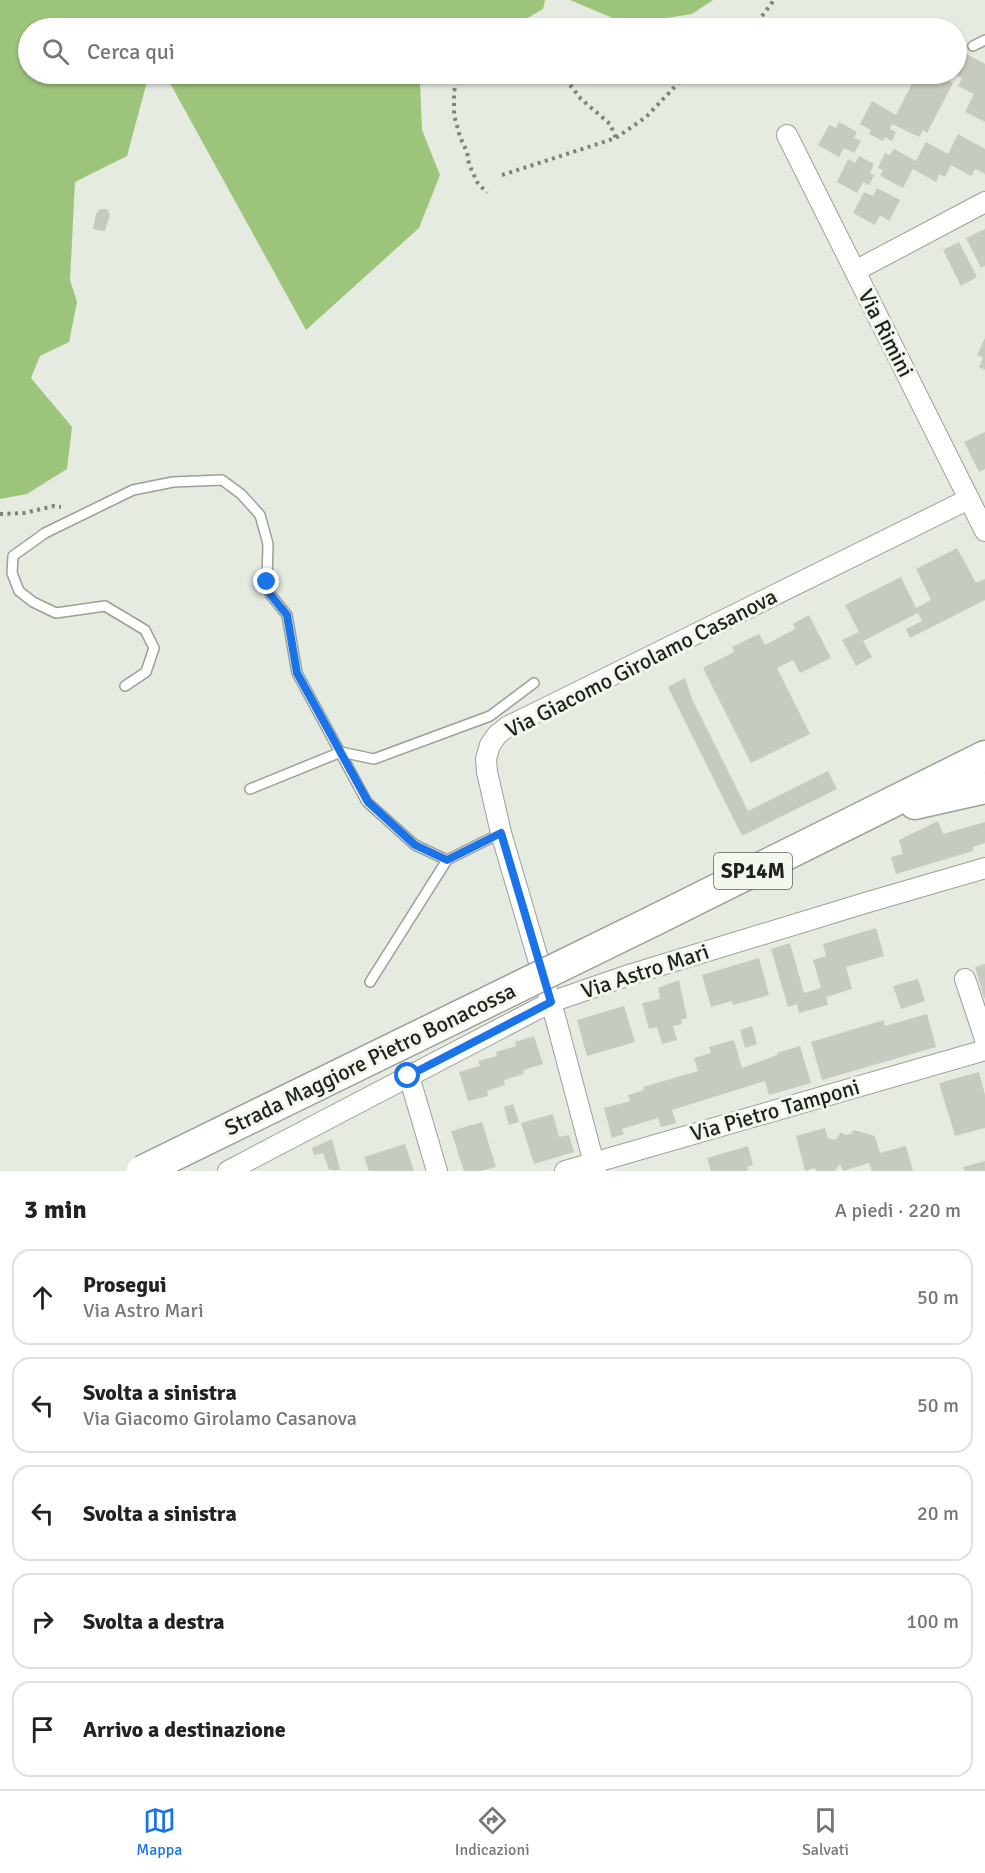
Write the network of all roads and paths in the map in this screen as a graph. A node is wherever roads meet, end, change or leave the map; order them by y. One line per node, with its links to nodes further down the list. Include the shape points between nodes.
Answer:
1 (774, 0): 2 (path)
2 (760, 18)
3 (985, 40): 4 (lane)
4 (973, 46)
5 (456, 84): 11 (path, via 454,115 460,137 468,164)
6 (569, 84): 9 (path, via 580,99 610,124)
7 (677, 84): 9 (path, via 645,117)
8 (787, 135): 13 (street, Via Rimini)
9 (616, 138): 10 (path)
10 (502, 175)
11 (487, 193)
12 (985, 202): 13 (street)
13 (855, 271): 14 (street, Via Rimini)
14 (969, 500): 17 (street, Via Rimini); 25 (street, Via Giacomo Girolamo Casanova, via 502,731 490,746 486,765)
15 (88, 511): 16 (path, via 54,506); 19 (lane, via 45,533 13,556 12,573 19,591 57,613 105,606 145,630 154,648 146,672); 20 (lane, via 133,490 173,482 222,480 241,494 260,515 268,544 267,582 270,594 287,615 297,673)
16 (0, 514)
17 (985, 531)
18 (534, 683): 20 (lane, via 490,716 374,759)
19 (125, 686)
20 (341, 752): 23 (lane); 26 (lane, via 368,802 415,845)
21 (985, 756): 24 (main road, Strada Maggiore Pietro Bonacossa / SP14M)
22 (985, 788): 24 (main road)
23 (250, 789)
24 (869, 814): 35 (main road, Strada Maggiore Pietro Bonacossa / SP14M, bridge)
25 (501, 833): 26 (lane); 30 (street, Via Giacomo Girolamo Casanova)
26 (447, 860): 29 (lane)
27 (985, 868): 30 (street, Via Astro Mari)
28 (965, 979): 31 (street)
29 (370, 982)
30 (551, 1002): 33 (street, Via Astro Mari); 34 (street, Via Giacomo Girolamo Casanova)
31 (985, 1039)
32 (985, 1050): 34 (street, Via Pietro Tamponi)
33 (408, 1076): 36 (street, Via Astro Mari); 37 (street)
34 (595, 1166): 38 (street, Via Pietro Tamponi)
35 (142, 1171)
36 (228, 1171)
37 (437, 1171)
38 (565, 1171)

